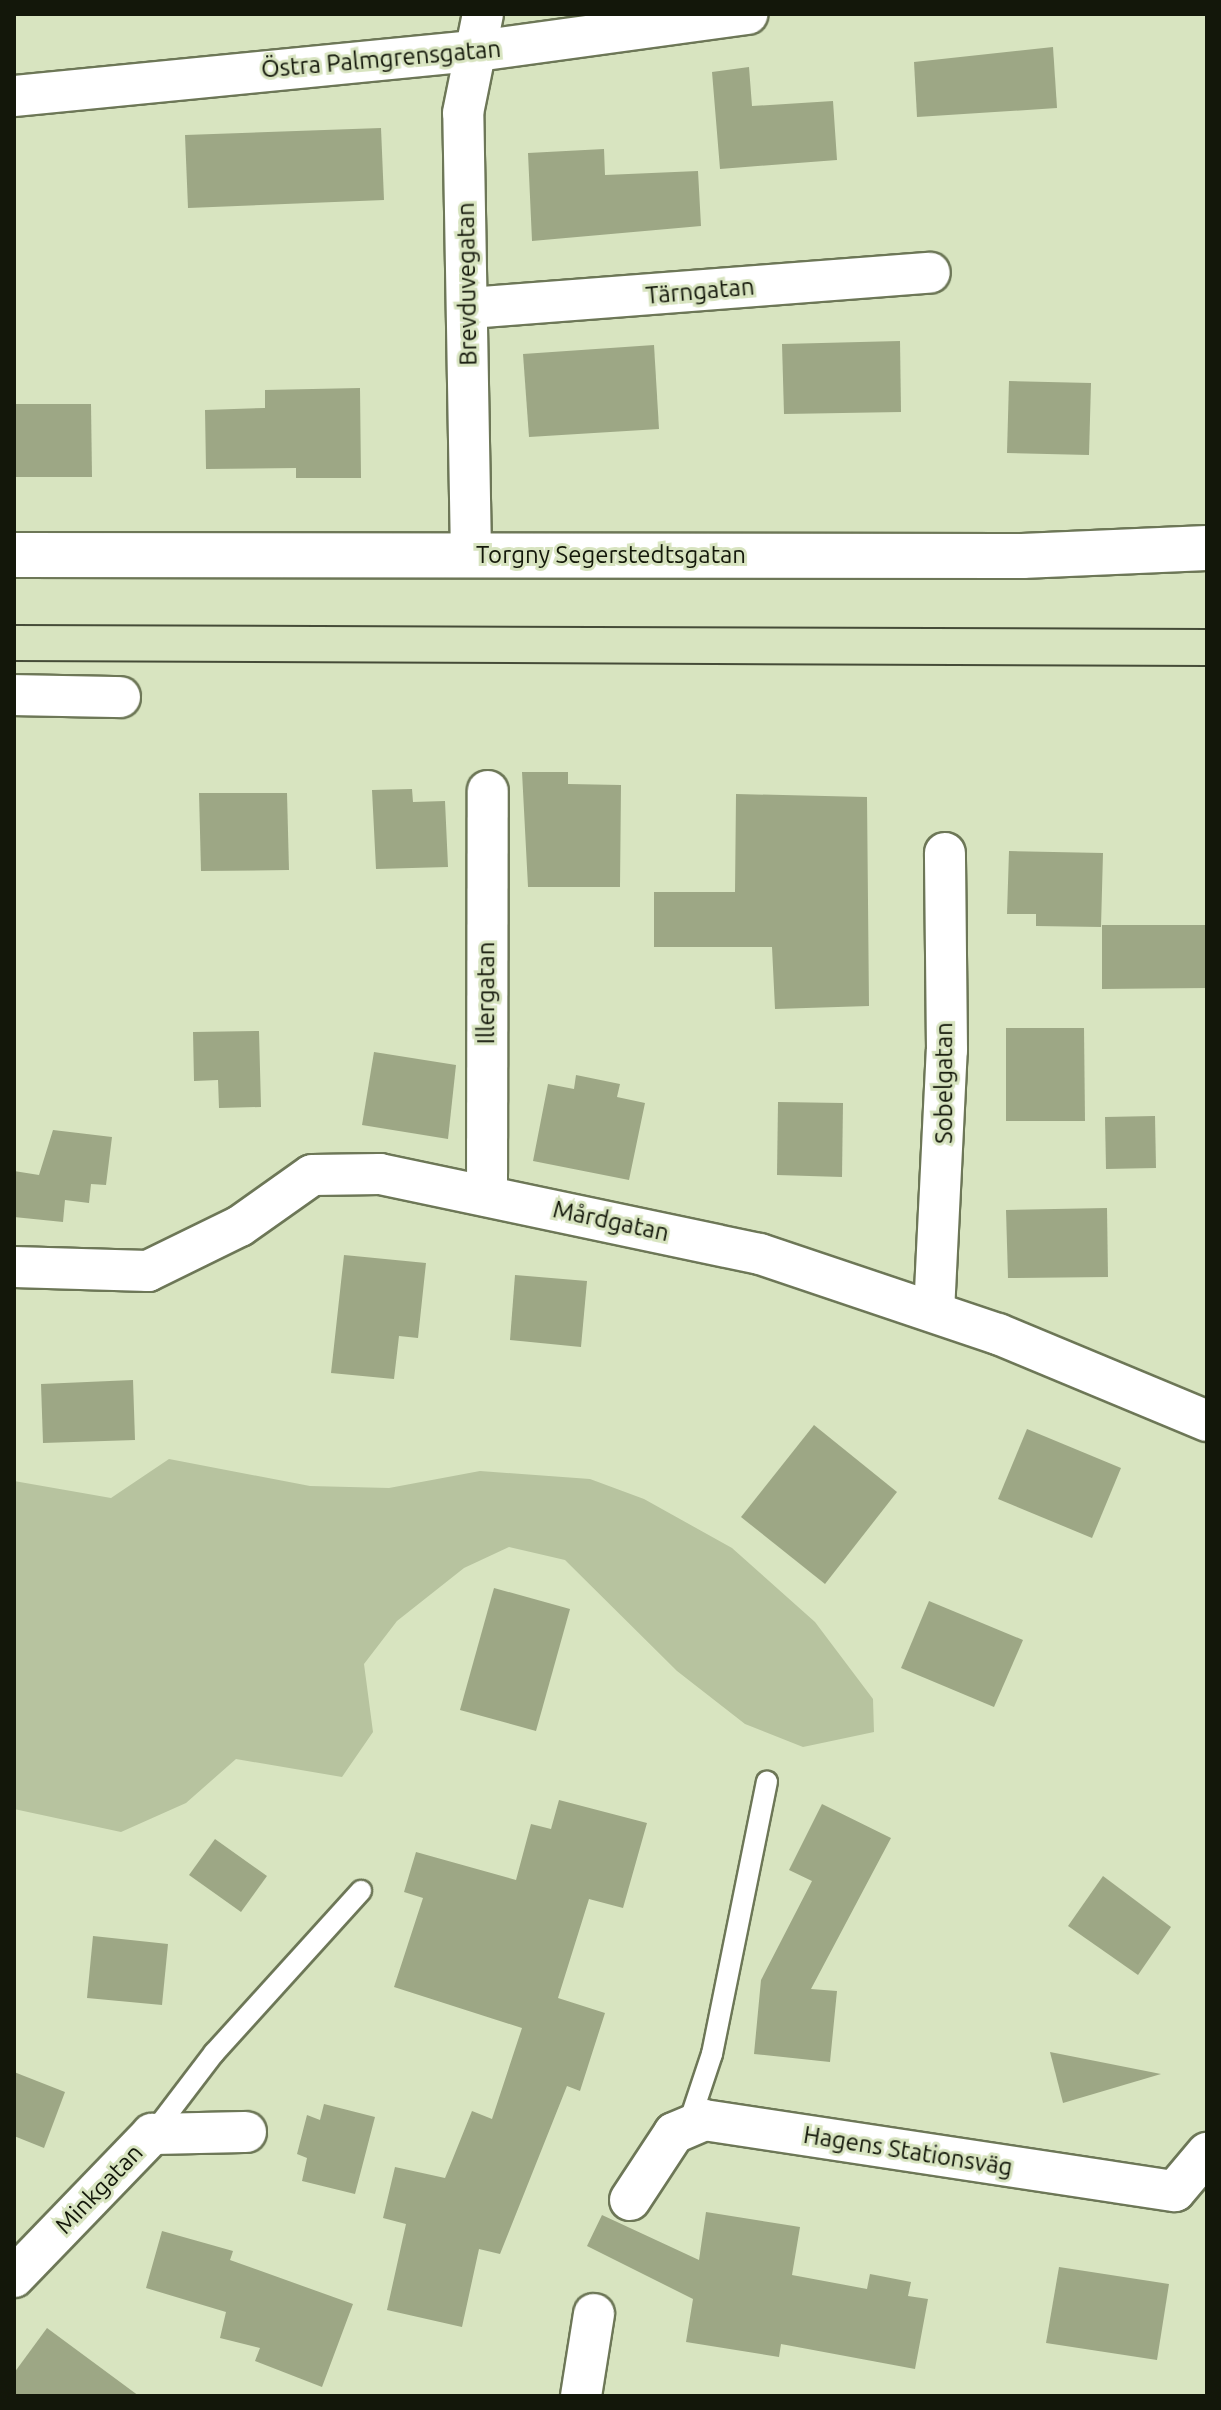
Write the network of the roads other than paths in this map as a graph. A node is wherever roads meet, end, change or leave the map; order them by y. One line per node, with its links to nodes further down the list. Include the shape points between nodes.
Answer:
1 (747, 14): 2 (street, Östra Palmgrensgatan)
2 (480, 32): 3 (street, Östra Palmgrensgatan); 5 (street, Brevduvegatan, via 463,113)
3 (14, 96)
4 (930, 273): 5 (street, Tärngatan)
5 (470, 308): 8 (street, Brevduvegatan)
6 (1207, 548): 8 (street, Torgny Segerstedtsgatan, via 1022,556)
7 (14, 555): 8 (street, Torgny Segerstedtsgatan)
8 (471, 555)
9 (14, 695): 10 (street)
10 (120, 697)
11 (488, 791): 13 (street, Illergatan)
12 (945, 853): 15 (street, Sobelgatan, via 947,1064)
13 (487, 1196): 14 (street, Mårdgatan, via 336,1169 287,1188 176,1262 119,1275); 15 (street, Mårdgatan, via 760,1254)
14 (14, 1267)
15 (934, 1312): 16 (street, Mårdgatan)
16 (1207, 1421)
17 (767, 1781): 19 (lane, via 712,2054)
18 (361, 1891): 21 (lane, via 214,2053)
19 (689, 2123): 23 (street, Hagens Stationsväg); 24 (street, via 655,2156)
20 (246, 2132): 21 (street, Minkgatan)
21 (152, 2134): 25 (street, Minkgatan)
22 (1207, 2153): 23 (street, Hagens Stationsväg)
23 (1191, 2193)
24 (630, 2200)
25 (14, 2277)
26 (594, 2314): 27 (street)
27 (581, 2396)

